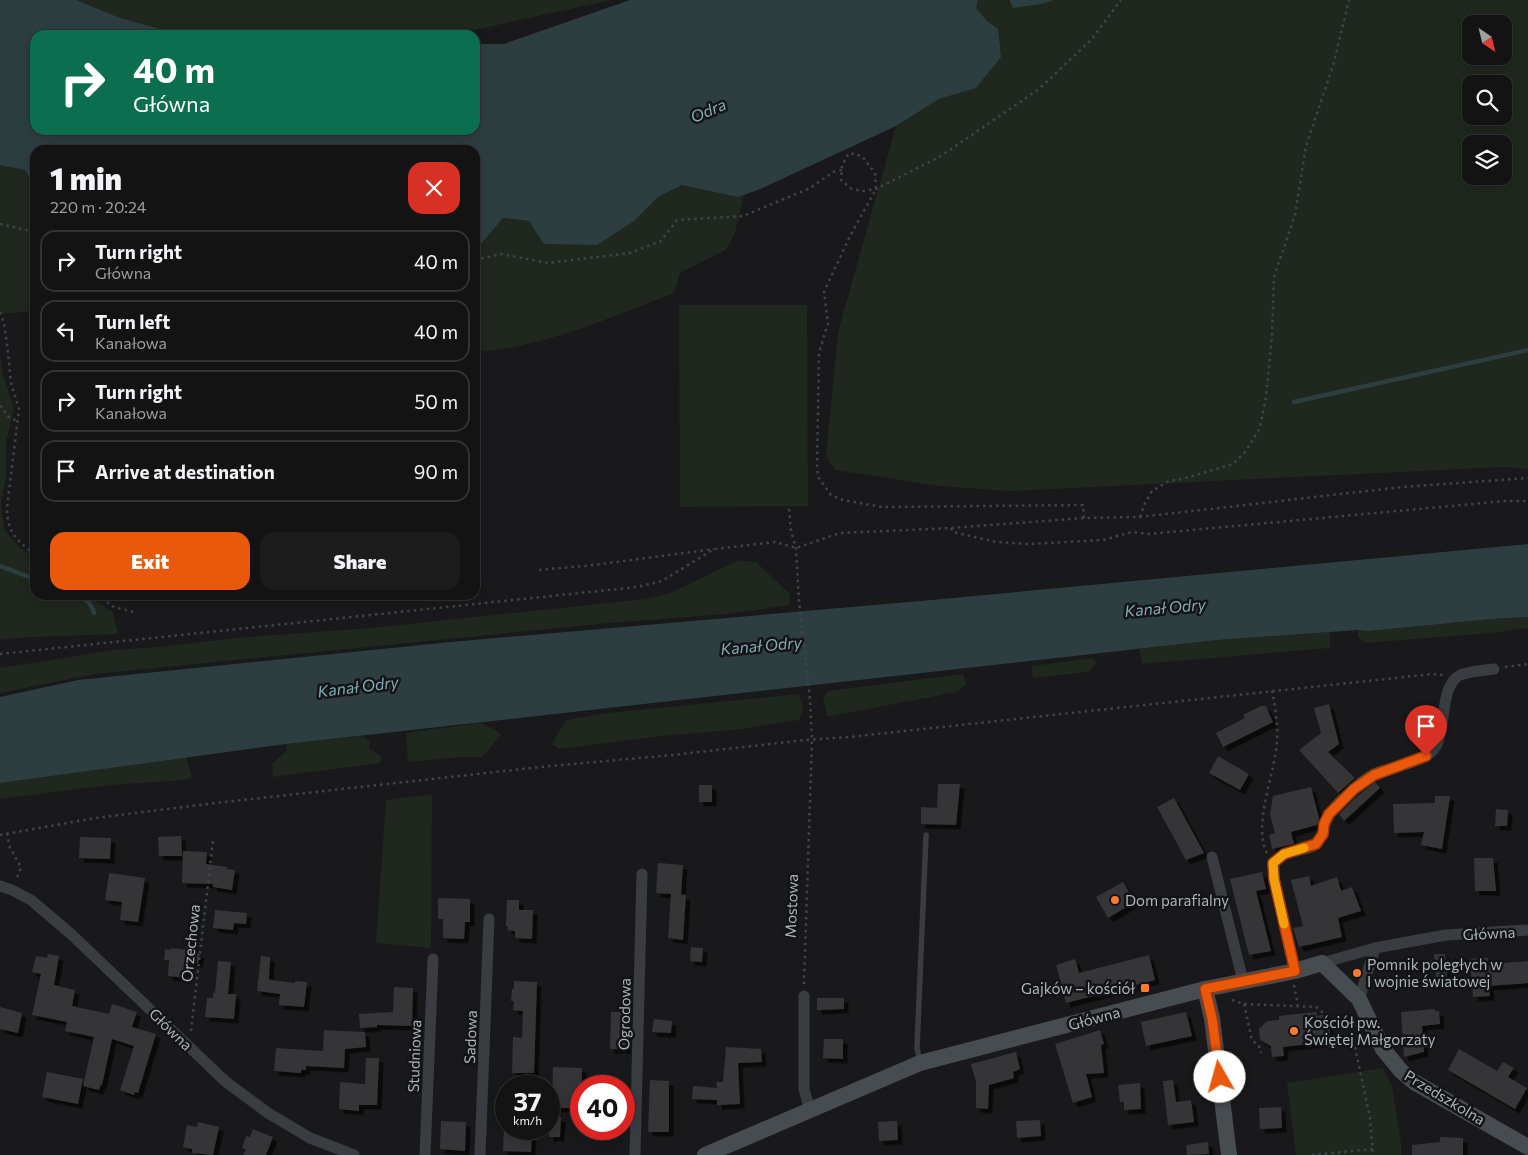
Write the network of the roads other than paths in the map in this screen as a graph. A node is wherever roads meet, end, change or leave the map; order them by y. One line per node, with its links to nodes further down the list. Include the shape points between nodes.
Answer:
1 (1494, 669): 11 (street, via 1460,676 1450,686 1435,749 1426,756 1374,775 1354,789 1329,814 1316,844 1284,854 1273,863)
2 (926, 835): 16 (lane, via 917,1048)
3 (1212, 858): 12 (street)
4 (642, 874): 22 (street, Ogrodowa)
5 (0, 886): 19 (street, Główna, via 32,900 226,1082 310,1138)
6 (490, 919): 21 (street, Sadowa)
7 (1528, 930): 8 (street, Główna, via 1446,935)
8 (1375, 948): 10 (street, Główna); 15 (street)
9 (433, 959): 20 (street, Studniowa)
10 (1322, 963): 11 (street, Główna); 15 (street, Przedszkolna)
11 (1294, 976): 12 (street, Główna)
12 (1243, 982): 13 (street, Główna)
13 (1205, 989): 16 (street, Główna); 24 (street, via 1212,1018)
14 (804, 996): 17 (street, via 804,1089)
15 (1359, 999): 18 (street, Przedszkolna, via 1383,1049 1401,1071 1414,1082)
16 (920, 1064): 17 (street, Główna)
17 (810, 1112): 23 (street, Główna)
18 (1528, 1147)
19 (354, 1155)
20 (425, 1155)
21 (480, 1155)
22 (635, 1155)
23 (705, 1155)
24 (1229, 1155)

